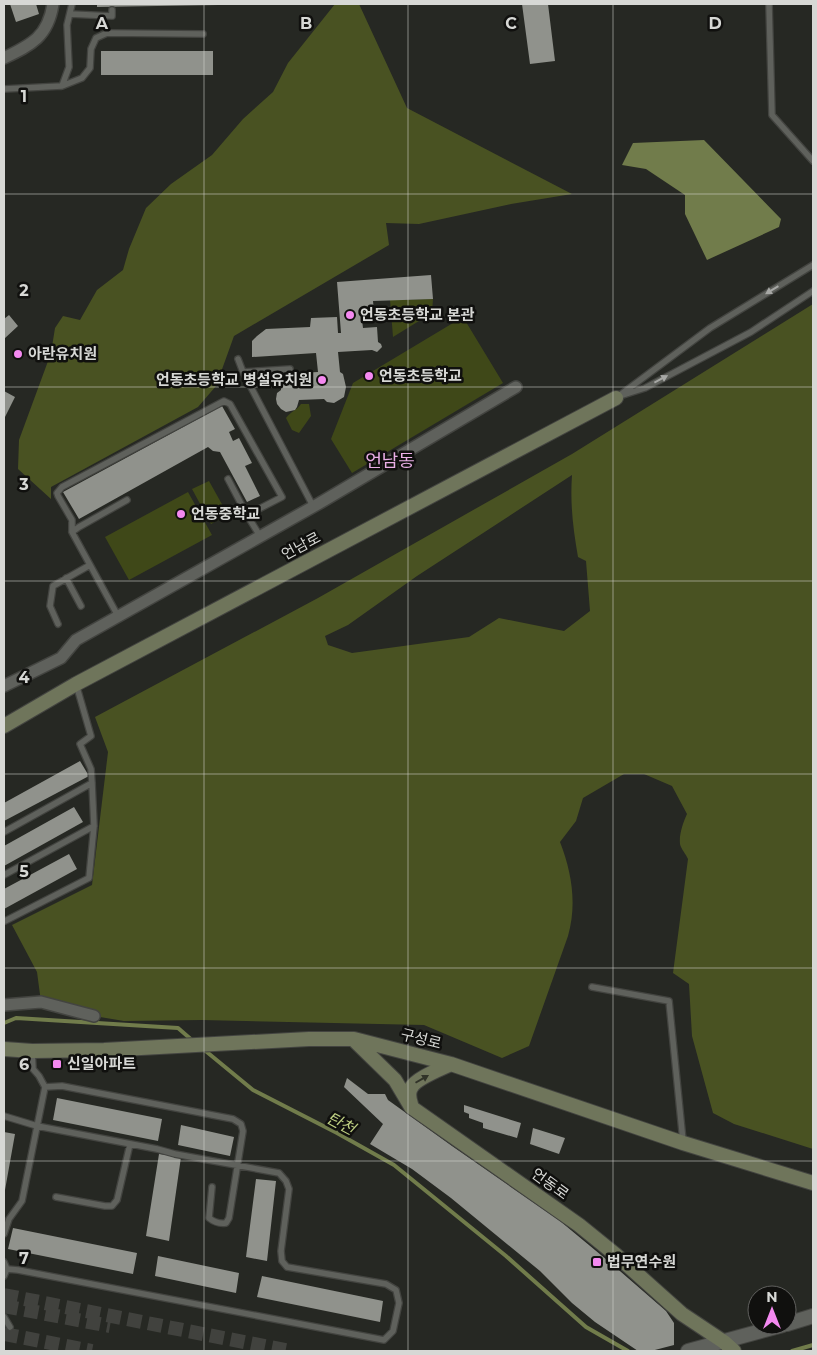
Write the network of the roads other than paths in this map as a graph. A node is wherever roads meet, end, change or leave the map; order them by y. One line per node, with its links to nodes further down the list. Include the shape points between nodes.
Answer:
1 (53, 4): 7 (street, via 49,24 40,37)
2 (72, 4): 5 (lane)
3 (768, 4): 10 (lane, via 772,115)
4 (112, 10): 5 (lane, via 112,16)
5 (70, 14): 8 (lane, via 67,24 68,67)
6 (203, 34): 8 (lane, via 107,32 96,38 91,49 90,68 82,78)
7 (4, 58)
8 (62, 86): 9 (lane)
9 (4, 89)
10 (813, 161)
11 (813, 264): 17 (lane, one-way to 17, via 710,328)
12 (813, 291): 17 (lane, one-way to 12, via 645,388 750,332)
13 (238, 359): 15 (lane)
14 (290, 370): 15 (lane)
15 (243, 372): 20 (lane)
16 (516, 387): 20 (street)
17 (616, 398): 29 (main road, 언남로)
18 (228, 480): 21 (lane)
19 (128, 500): 22 (lane)
20 (313, 506): 23 (street)
21 (247, 516): 22 (lane, via 282,497 230,404 224,401 59,489 58,496 72,520); 23 (lane)
22 (72, 532): 24 (lane)
23 (260, 536): 27 (street)
24 (90, 564): 25 (lane); 27 (lane)
25 (66, 578): 26 (lane); 28 (lane, via 52,589 50,606)
26 (81, 606)
27 (118, 616): 30 (street, via 76,640 61,658)
28 (58, 624)
29 (76, 684): 31 (main road, 언남로); 32 (lane, via 91,736 80,744 91,769)
30 (4, 686)
31 (4, 726)
32 (92, 783): 33 (lane); 34 (lane)
33 (94, 826): 35 (lane); 36 (lane, via 89,878)
34 (4, 832)
35 (4, 875)
36 (5, 921)
37 (592, 987): 48 (lane, via 669,1001)
38 (4, 1004): 39 (street, via 41,1002)
39 (94, 1016)
40 (354, 1040): 42 (main road, 구성로, via 309,1039); 43 (main road, 구성로); 45 (main road, 언동로, via 395,1080)
41 (4, 1049): 42 (main road, 구성로)
42 (32, 1051): 44 (lane, via 33,1069)
43 (451, 1064): 45 (main road, one-way to 43, via 409,1095 416,1082); 48 (main road, 구성로)
44 (45, 1087): 47 (lane); 50 (lane, via 62,1086 233,1119 241,1124 243,1131)
45 (412, 1107): 63 (main road, 언동로, via 579,1225 682,1314)
46 (4, 1116): 47 (lane)
47 (37, 1126): 49 (lane); 54 (lane, via 22,1202 9,1219)
48 (683, 1143): 51 (main road, 구성로)
49 (130, 1144): 50 (lane); 53 (lane, via 117,1200 112,1206)
50 (239, 1166): 52 (lane, via 226,1223 209,1218); 56 (lane, via 279,1173 286,1181 289,1189 281,1251 282,1261 287,1267 386,1284 396,1290 399,1303 393,1331 384,1340)
51 (813, 1183)
52 (212, 1187)
53 (56, 1197)
54 (4, 1234)
55 (4, 1262): 56 (lane)
56 (7, 1269): 57 (lane)
57 (4, 1276)
58 (813, 1316): 60 (street)
59 (4, 1317): 61 (lane)
60 (797, 1321)
61 (10, 1327)
62 (758, 1335): 63 (street)
63 (729, 1347): 64 (street)
64 (688, 1351)

